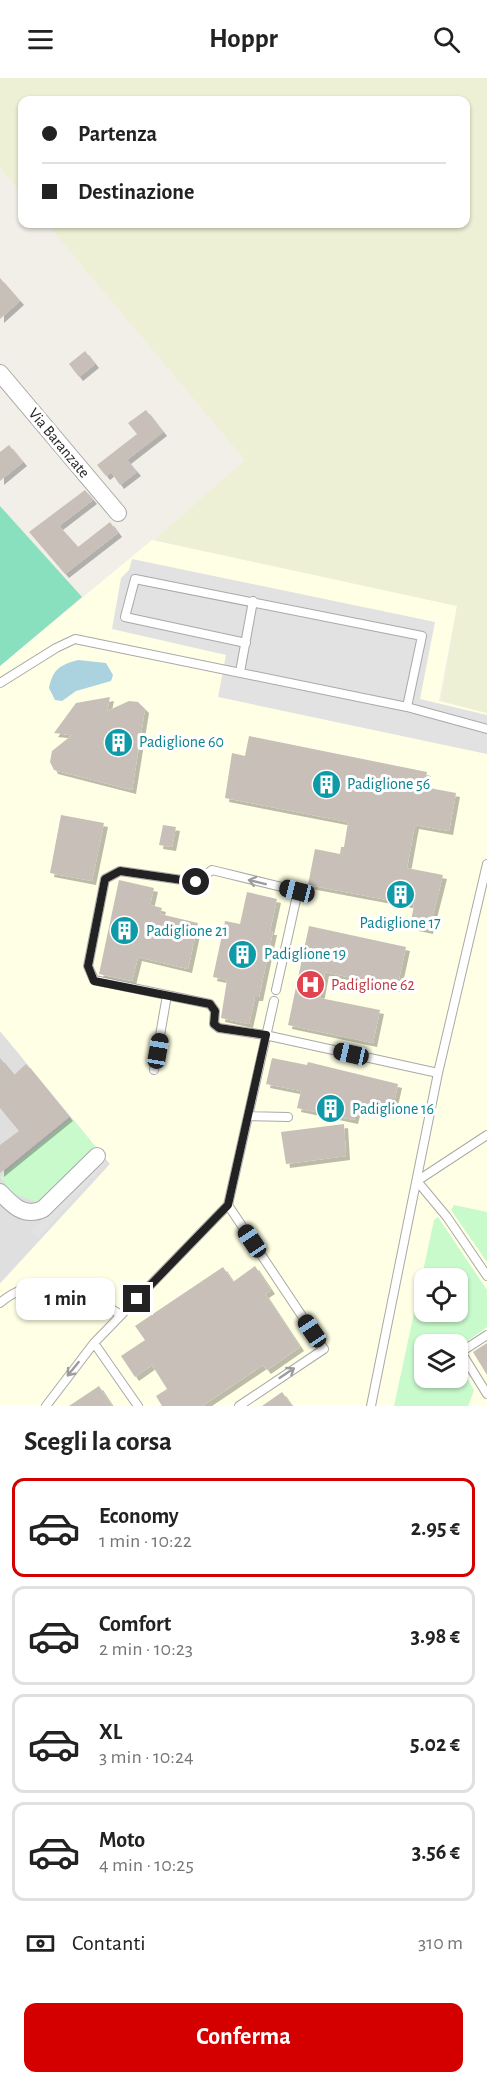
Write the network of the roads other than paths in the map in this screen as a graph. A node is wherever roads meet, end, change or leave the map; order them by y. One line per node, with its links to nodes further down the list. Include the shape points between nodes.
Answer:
1 (0, 373): 2 (street, Via Baranzate)
2 (118, 513)
3 (253, 601): 4 (lane); 4 (lane, via 135,579 124,617); 7 (lane, via 422,636)
4 (246, 643): 5 (lane)
5 (240, 672): 6 (lane, via 75,639); 7 (lane)
6 (0, 683)
7 (407, 707): 8 (lane)
8 (487, 729)
9 (487, 864): 15 (lane)
10 (276, 990): 11 (lane, one-way to 11, via 297,891 212,870 196,882 120,871 105,879 88,966 94,981)
11 (168, 995): 13 (lane, via 210,1004 215,1011 214,1024 219,1028); 14 (lane)
12 (274, 1001): 13 (lane)
13 (266, 1035): 15 (lane); 16 (lane)
14 (154, 1070)
15 (438, 1073): 20 (lane)
16 (249, 1116): 17 (lane); 22 (lane)
17 (288, 1117)
18 (487, 1135): 20 (lane)
19 (97, 1156): 21 (street, via 35,1213 14,1207)
20 (417, 1181): 23 (lane); 32 (lane)
21 (0, 1192)
22 (228, 1205): 25 (lane); 31 (lane, one-way to 22, via 324,1348)
23 (487, 1276)
24 (0, 1303): 25 (lane, via 24,1287 52,1285 89,1297)
25 (121, 1315): 27 (lane)
26 (487, 1335): 28 (lane, via 461,1352)
27 (94, 1343): 29 (lane, one-way to 29); 30 (lane)
28 (487, 1394)
29 (46, 1406)
30 (138, 1406)
31 (238, 1406)
32 (371, 1406)

